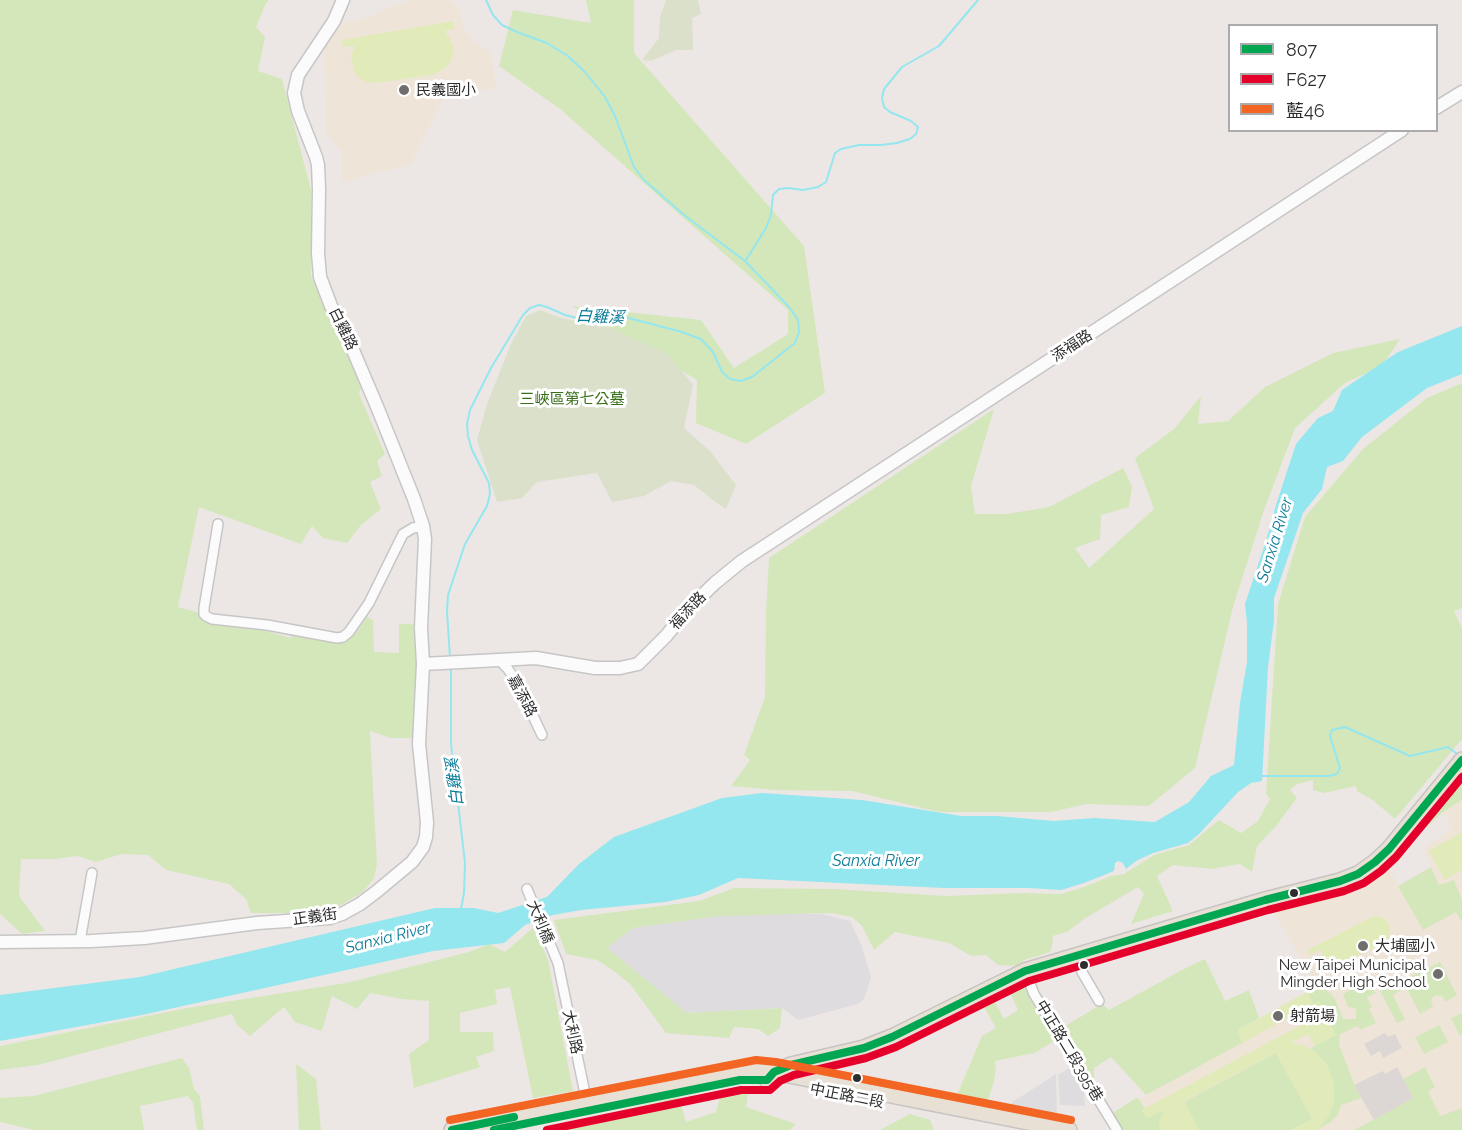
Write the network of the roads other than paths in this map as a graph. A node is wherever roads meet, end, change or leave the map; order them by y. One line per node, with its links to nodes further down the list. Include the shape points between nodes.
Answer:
1 (343, 0): 6 (street, 白雞路, via 334,21 298,75 294,93 318,165 319,266 324,288 374,399)
2 (1462, 92): 3 (street)
3 (1438, 107)
4 (1399, 132): 7 (street, 添福路)
5 (218, 524): 6 (street, via 204,608 206,616 337,638 349,632 369,603 403,534)
6 (423, 526): 9 (street, 白雞路)
7 (742, 561): 8 (street, 福添路, via 688,608 638,664 595,668 536,658)
8 (499, 660): 9 (street); 10 (street, 嘉添路, via 519,686)
9 (423, 664): 14 (street, 正義街, via 418,744 426,837 412,862 376,892 330,918)
10 (542, 735)
11 (1460, 763): 17 (main road, via 1389,849 1358,874)
12 (92, 873): 14 (street)
13 (526, 889): 16 (street, 大利橋)
14 (80, 941): 15 (street, 正義街)
15 (0, 942)
16 (554, 955): 21 (street, 大利路)
17 (1079, 955): 18 (main road); 19 (street, via 1082,972)
18 (1025, 971): 20 (main road, via 892,1038 790,1065); 26 (street, 中正路二段395巷, via 1034,994)
19 (1100, 1002)
20 (770, 1076): 21 (main road, 中正路二段, via 756,1070 742,1072); 24 (main road, 中正路二段); 25 (main road, 中正路二段)
21 (587, 1106): 22 (main road, 中正路二段); 23 (main road, 中正路二段)
22 (452, 1130)
23 (494, 1130)
24 (1023, 1130)
25 (1069, 1130)
26 (1117, 1130)

